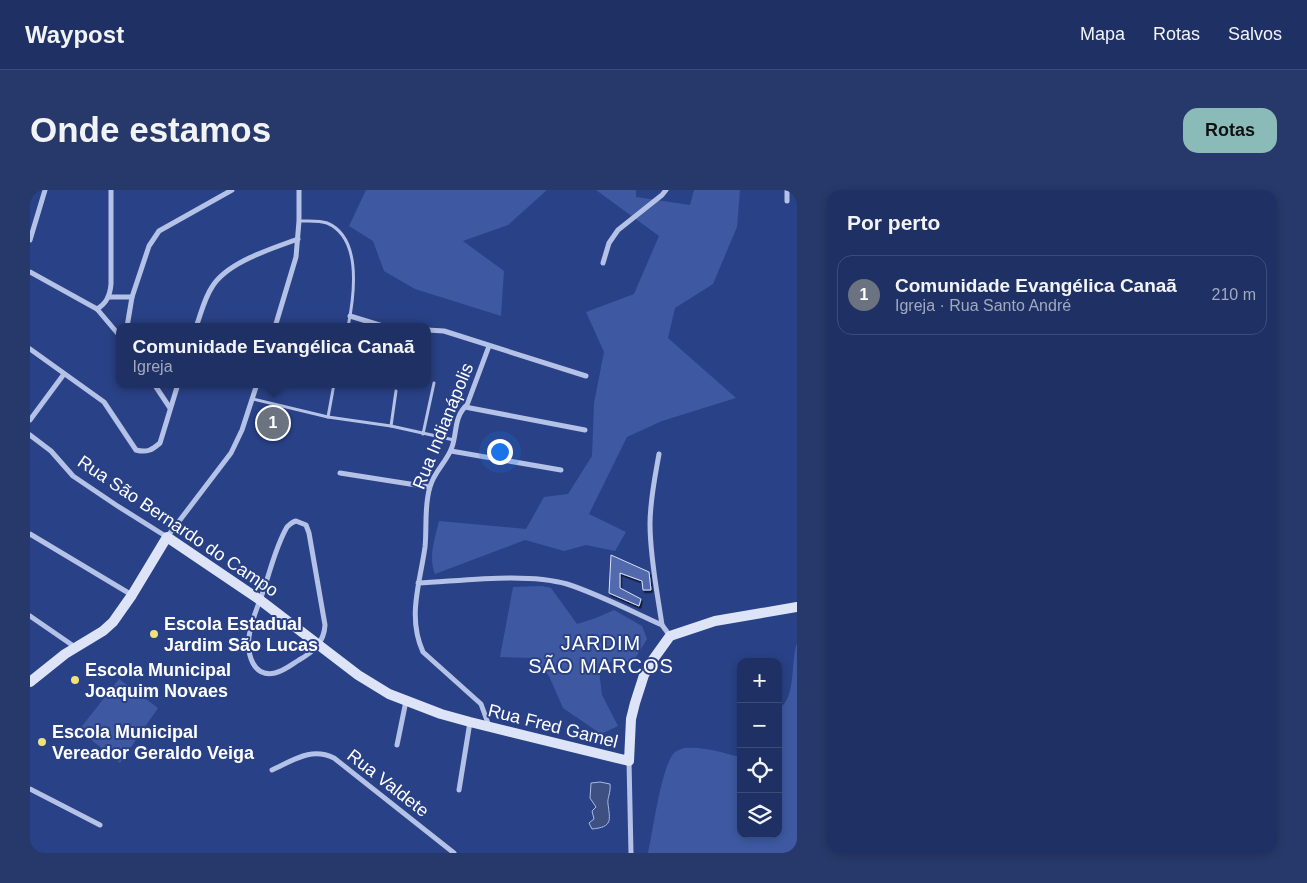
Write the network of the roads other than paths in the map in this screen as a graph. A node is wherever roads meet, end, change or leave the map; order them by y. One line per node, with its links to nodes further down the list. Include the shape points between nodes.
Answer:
1 (45, 190): 10 (street)
2 (111, 190): 13 (street, via 111,284)
3 (232, 190): 14 (street, via 159,232 148,246)
4 (299, 190): 8 (street)
5 (666, 190): 11 (street, via 618,230)
6 (787, 190): 7 (street)
7 (787, 201)
8 (300, 220): 9 (street); 16 (lane, via 330,225 350,250 354,274)
9 (298, 239): 18 (street, via 253,257 220,277 212,286); 19 (street, via 293,270)
10 (30, 240)
11 (602, 263)
12 (30, 272): 15 (street)
13 (108, 297): 14 (street); 15 (street)
14 (132, 297): 17 (street)
15 (97, 309): 23 (street)
16 (350, 316): 20 (lane); 21 (street)
17 (128, 323)
18 (197, 323)
19 (276, 323)
20 (349, 323)
21 (373, 323)
22 (431, 330): 24 (street, via 444,331)
23 (116, 331)
24 (489, 346): 27 (street); 35 (street, Rua Indianápolis)
25 (30, 349): 26 (street)
26 (64, 374): 36 (street, via 104,402 136,450 153,450 160,443); 38 (street)
27 (586, 376)
28 (434, 383): 41 (lane)
29 (157, 388): 36 (street)
30 (177, 388): 36 (street)
31 (256, 388): 34 (street)
32 (333, 388): 37 (lane)
33 (396, 391): 39 (lane)
34 (252, 399): 37 (lane); 50 (street, via 231,453)
35 (465, 407): 40 (street); 43 (street, Rua Indianápolis, via 458,416)
36 (170, 408)
37 (328, 417): 39 (lane)
38 (30, 420)
39 (391, 426): 41 (lane)
40 (585, 430)
41 (424, 434): 43 (lane)
42 (30, 436): 50 (street, Rua São Bernardo do Campo, via 51,451 73,476)
43 (454, 440): 44 (street, Rua Indianápolis)
44 (451, 451): 46 (street); 48 (street, Rua Indianápolis)
45 (659, 454): 56 (street, via 650,524)
46 (561, 470)
47 (340, 473): 48 (street)
48 (429, 487): 51 (street, Rua Indianápolis, via 425,547)
49 (30, 534): 52 (street)
50 (167, 537): 52 (street); 53 (street, Rua São Bernardo do Campo)
51 (418, 583): 56 (street, via 542,579 567,584); 63 (street, Rua Indianápolis, via 415,623 423,652 481,704)
52 (132, 595): 59 (street, via 103,631)
53 (260, 600): 58 (street, Rua São Bernardo do Campo); 58 (street, via 248,645 254,666 261,672 267,674 282,670); 58 (street, via 277,548 288,526 296,521 303,523 309,533 325,625)
54 (797, 607): 57 (street, via 715,621)
55 (30, 616): 59 (street)
56 (662, 625): 57 (street)
57 (670, 636): 65 (street, via 644,675 635,702)
58 (319, 645): 61 (street, Rua São Bernardo do Campo, via 375,686)
59 (75, 647): 60 (street)
60 (30, 682)
61 (406, 701): 62 (street, Rua São Bernardo do Campo); 64 (street)
62 (470, 722): 63 (street, Rua Fred Gamel); 68 (street)
63 (489, 727): 65 (street, Rua Fred Gamel)
64 (397, 745)
65 (629, 761): 71 (street)
66 (272, 770): 70 (street, Rua Valdete, via 304,756 324,753)
67 (30, 790): 69 (street)
68 (459, 790)
69 (100, 825)
70 (454, 853)
71 (631, 853)

